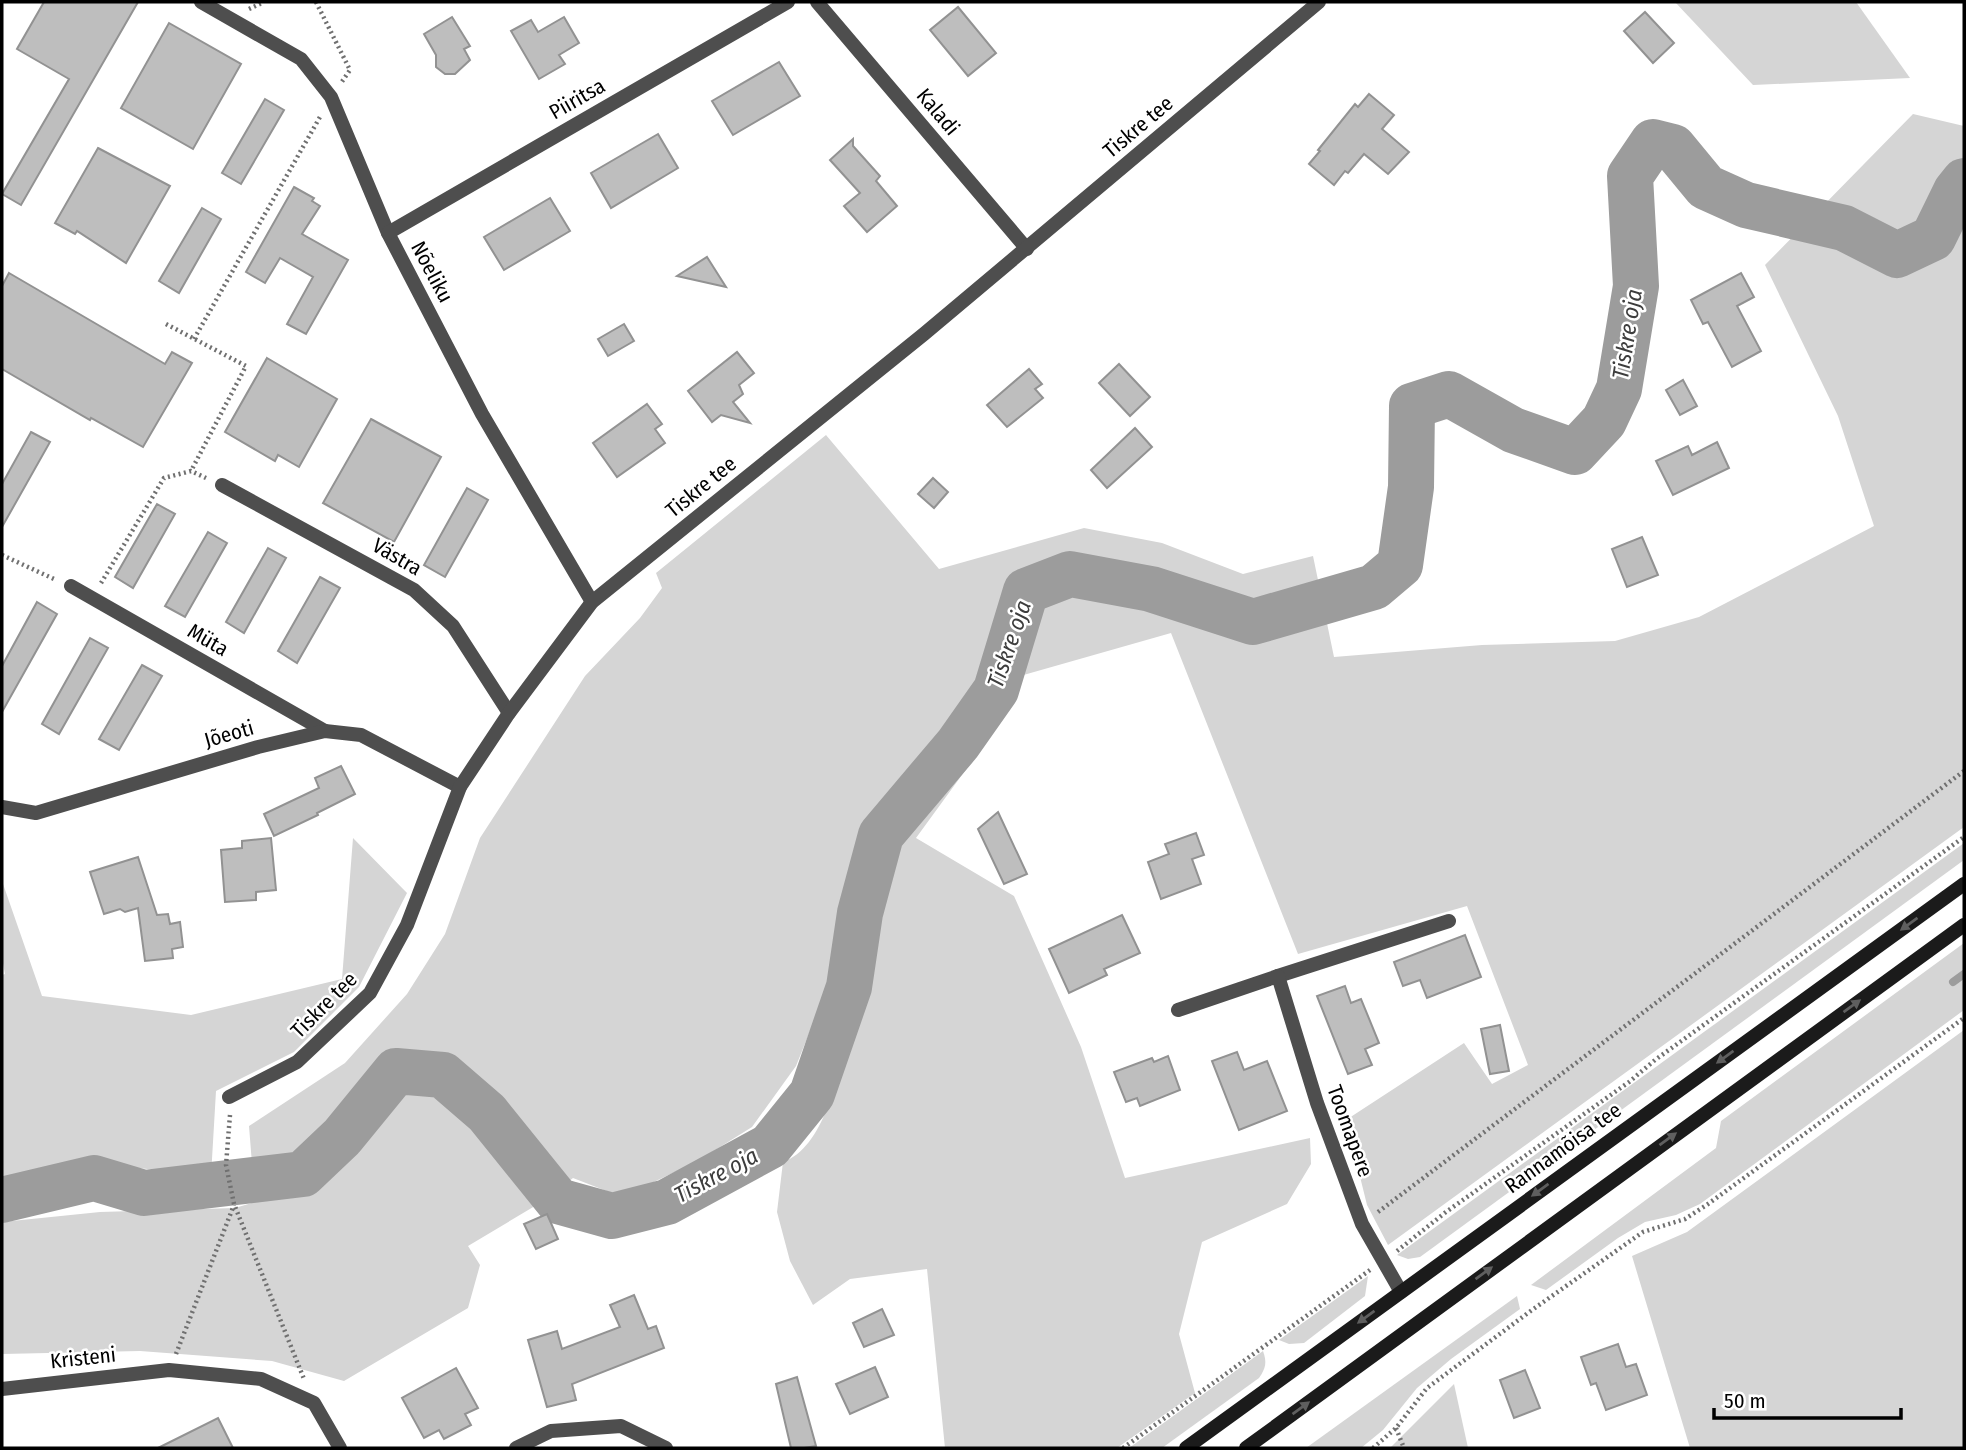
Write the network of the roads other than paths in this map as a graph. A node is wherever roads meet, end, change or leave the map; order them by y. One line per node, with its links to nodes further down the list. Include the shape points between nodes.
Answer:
1 (201, 2): 5 (street, Nõeliku, via 300,59 331,97)
2 (788, 2): 5 (street, Piiritsa)
3 (817, 2): 6 (street, Kaladi)
4 (1320, 2): 6 (street, Tiskre tee)
5 (388, 233): 9 (street, Nõeliku, via 482,414)
6 (1027, 249): 9 (street, Tiskre tee)
7 (222, 485): 10 (street, Västra, via 414,590 453,626)
8 (71, 586): 11 (street, Müta)
9 (592, 602): 10 (street, Tiskre tee)
10 (509, 713): 12 (street, Tiskre tee)
11 (325, 731): 12 (street, Jõeoti, via 361,735); 13 (street, Jõeoti, via 36,813)
12 (460, 787): 19 (street, Tiskre tee, via 407,925 370,993 297,1062)
13 (2, 807)
14 (1964, 884): 20 (street, Rannamõisa tee, one-way to 20)
15 (1449, 921): 17 (street)
16 (1964, 925): 26 (street, one-way to 16)
17 (1278, 976): 18 (street); 20 (street, Toomapere, via 1317,1104 1362,1224)
18 (1178, 1010)
19 (229, 1097)
20 (1401, 1292): 25 (street, Rannamõisa tee, one-way to 25)
21 (2, 1389): 22 (street, Kristeni, via 169,1370 261,1379 314,1403)
22 (340, 1448)
23 (516, 1448): 24 (street, via 551,1431 621,1426)
24 (666, 1448)
25 (1186, 1448)
26 (1246, 1448)

